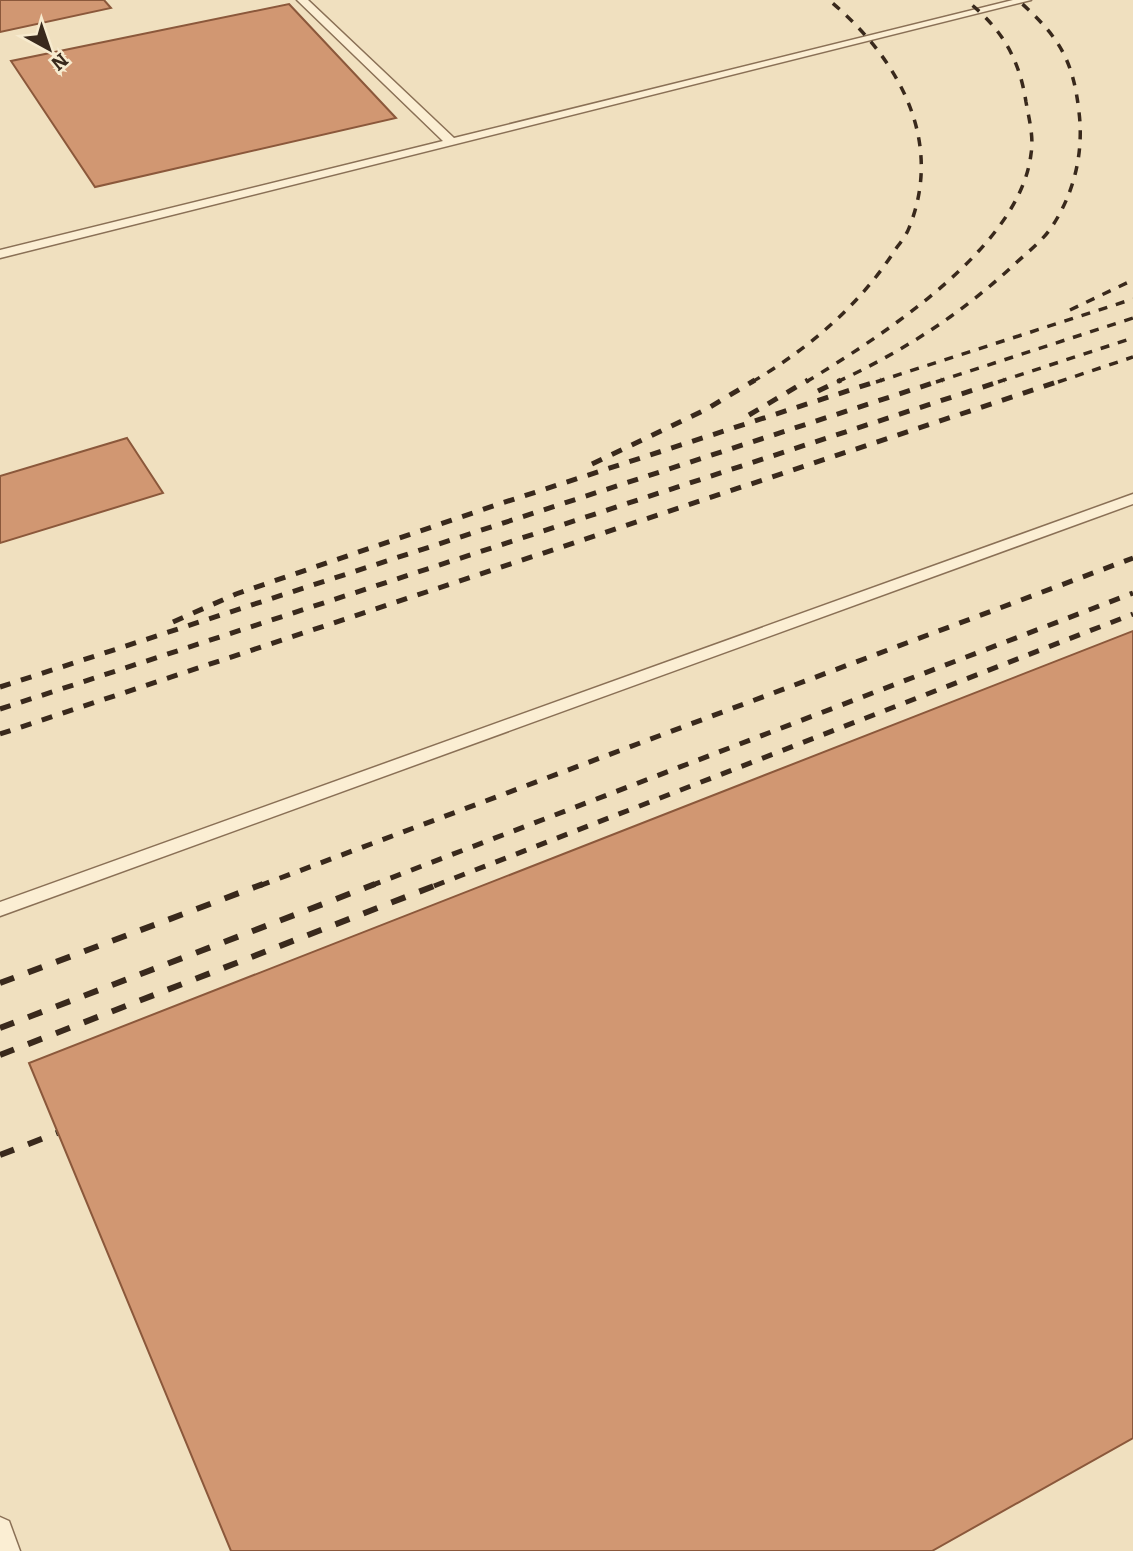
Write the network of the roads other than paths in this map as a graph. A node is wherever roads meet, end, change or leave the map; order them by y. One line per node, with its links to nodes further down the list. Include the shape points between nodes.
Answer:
1 (302, 0): 3 (lane)
2 (1026, 0): 3 (lane)
3 (450, 141): 4 (lane)
4 (0, 254)
5 (1133, 499): 6 (lane)
6 (0, 909)
7 (0, 1529): 8 (lane)
8 (8, 1551)

